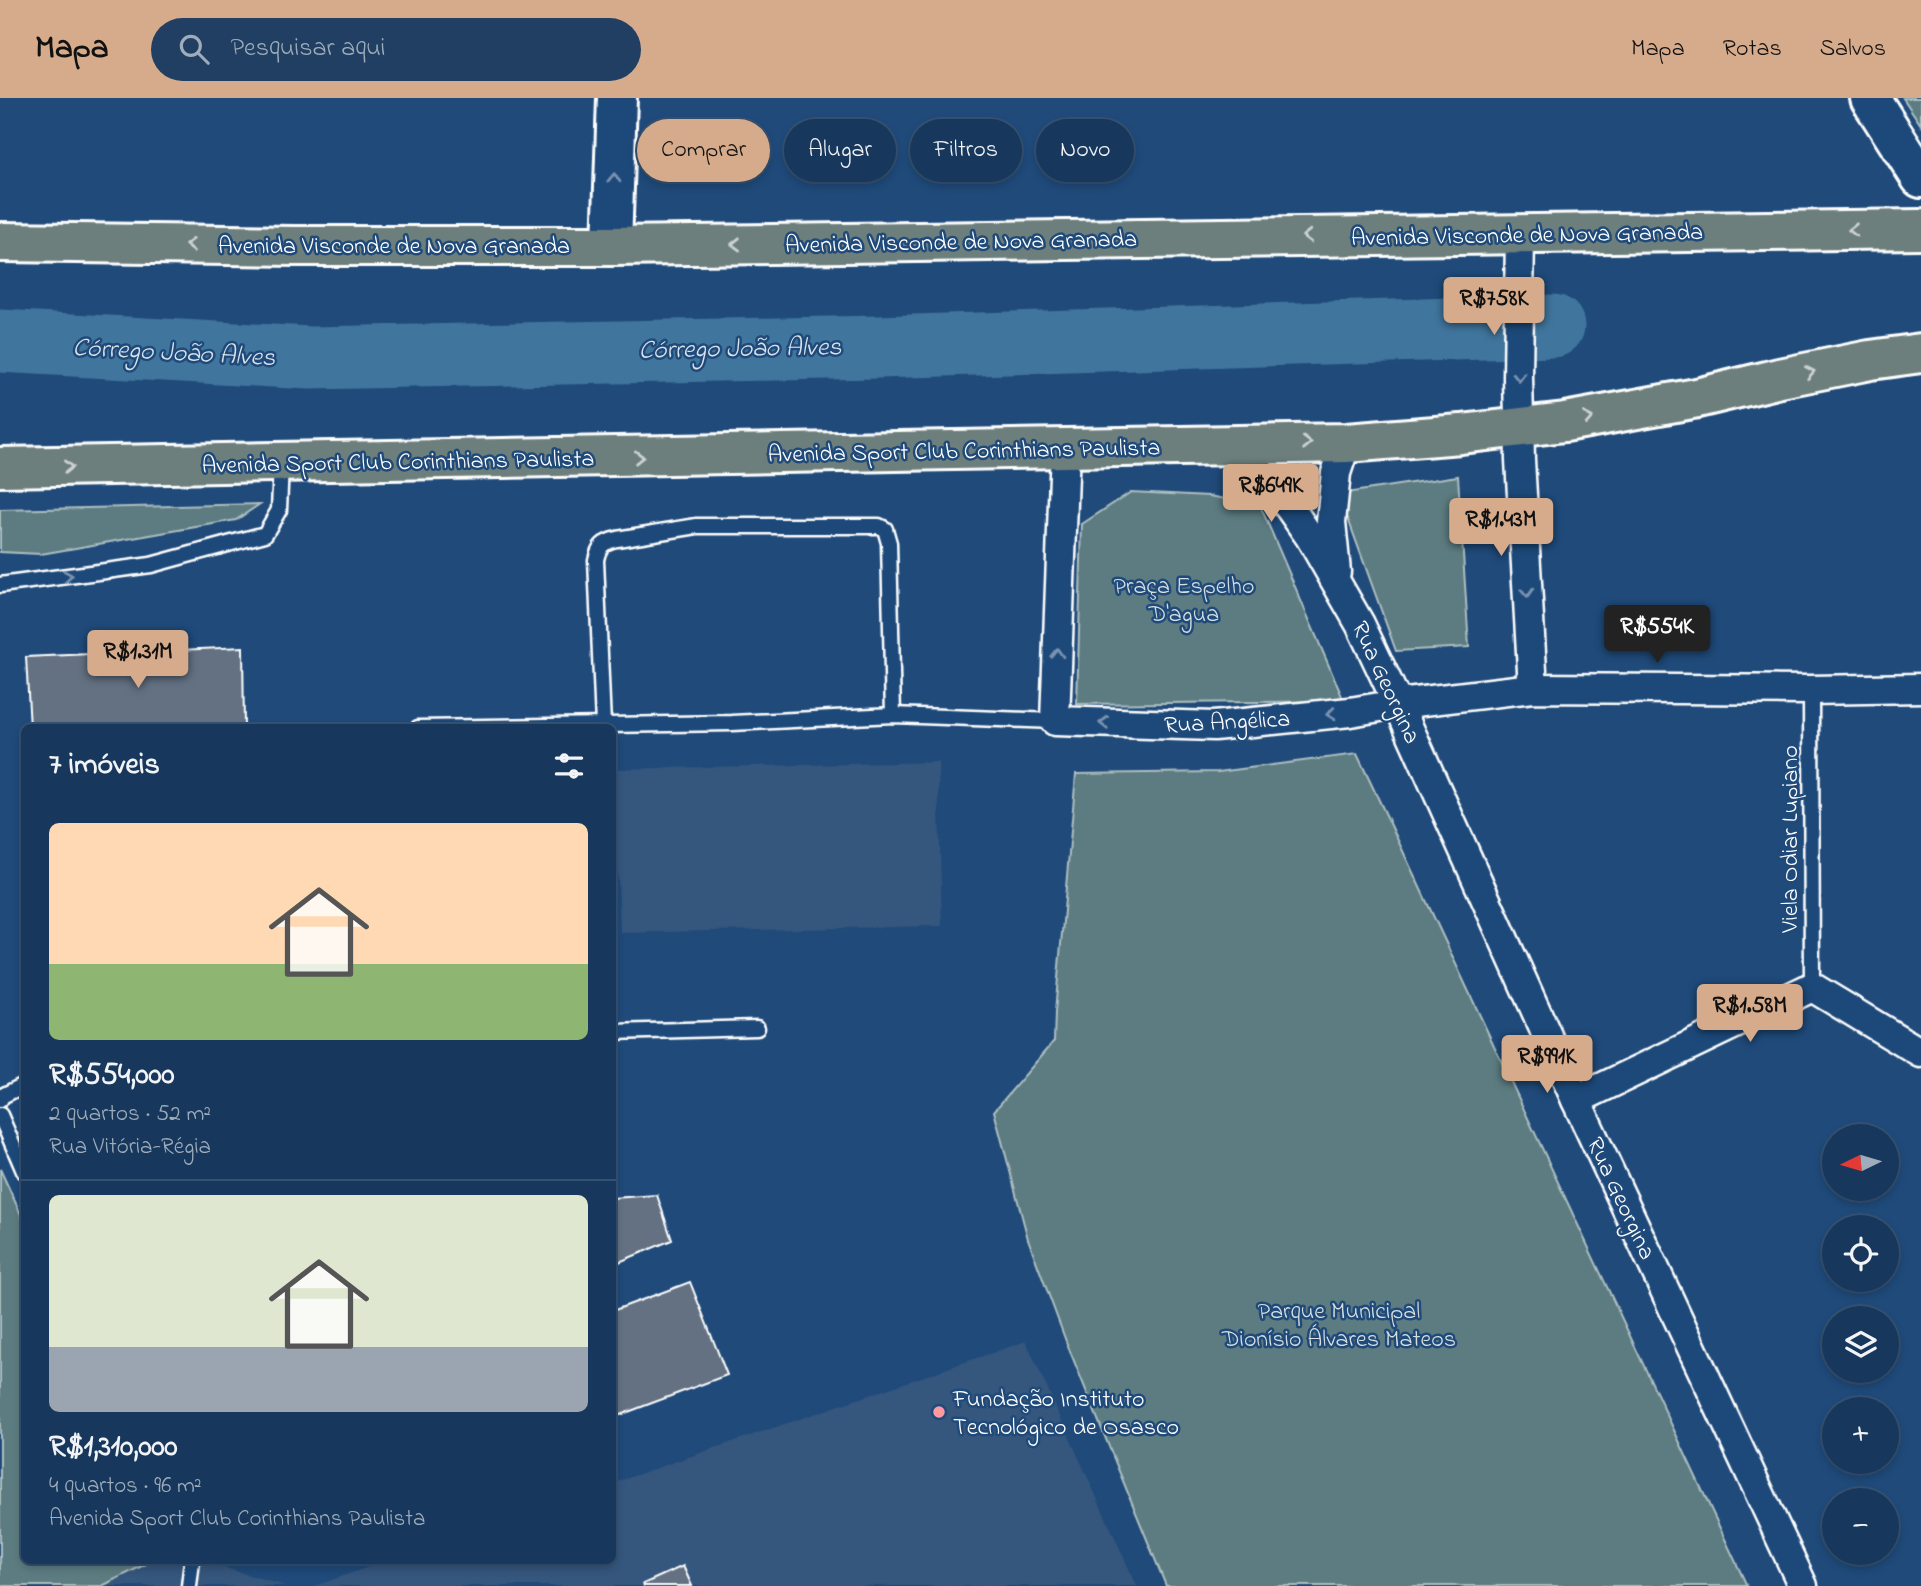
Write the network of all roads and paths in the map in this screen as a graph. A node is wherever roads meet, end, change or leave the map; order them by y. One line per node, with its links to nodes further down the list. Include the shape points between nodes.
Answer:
1 (617, 98): 6 (street, one-way to 1)
2 (1870, 98): 3 (street)
3 (1921, 178)
4 (1921, 229): 7 (main road, Avenida Visconde de Nova Granada, one-way to 7)
5 (0, 242): 6 (main road, Avenida Visconde de Nova Granada, one-way to 5)
6 (612, 246): 7 (main road, Avenida Visconde de Nova Granada, one-way to 6)
7 (1520, 247): 9 (street, one-way to 9)
8 (1921, 353): 9 (main road, Avenida Sport Club Corinthians Paulista, one-way to 8, via 1565,422)
9 (1520, 420): 10 (main road, Avenida Sport Club Corinthians Paulista, via 1461,434); 17 (street, one-way to 17)
10 (1346, 443): 11 (main road, Avenida Sport Club Corinthians Paulista, one-way to 10); 15 (street, Rua Georgina, via 1336,473 1331,522)
11 (1236, 444): 12 (main road, Avenida Sport Club Corinthians Paulista); 15 (street, Rua Georgina, via 1289,507)
12 (1065, 448): 13 (main road, Avenida Sport Club Corinthians Paulista, one-way to 12); 22 (street, one-way to 12)
13 (281, 463): 14 (main road, Avenida Sport Club Corinthians Paulista, one-way to 13); 16 (lane, one-way to 13, via 151,565 265,534 279,510)
14 (0, 467)
15 (1336, 581): 20 (street, Rua Georgina)
16 (0, 585)
17 (1532, 688): 19 (street, Rua Angélica); 20 (street, Rua Angélica)
18 (1921, 688): 19 (street, Rua Angélica)
19 (1811, 690): 25 (lane, Viela Odiar Lupiano)
20 (1398, 704): 22 (street, Rua Angélica, one-way to 22, via 1214,726); 31 (street, Rua Georgina)
21 (893, 715): 22 (lane); 23 (lane, via 885,528 697,526 617,538 599,548); 24 (lane)
22 (1055, 721)
23 (603, 724)
24 (616, 725)
25 (1812, 987): 28 (street); 31 (street)
26 (757, 1028): 27 (lane)
27 (616, 1032)
28 (1921, 1053)
29 (21, 1086): 30 (lane)
30 (0, 1100)
31 (1576, 1100): 36 (street, Rua Georgina)
32 (0, 1115): 33 (lane)
33 (21, 1164)
34 (192, 1564): 35 (lane)
35 (189, 1586)
36 (1803, 1586)

